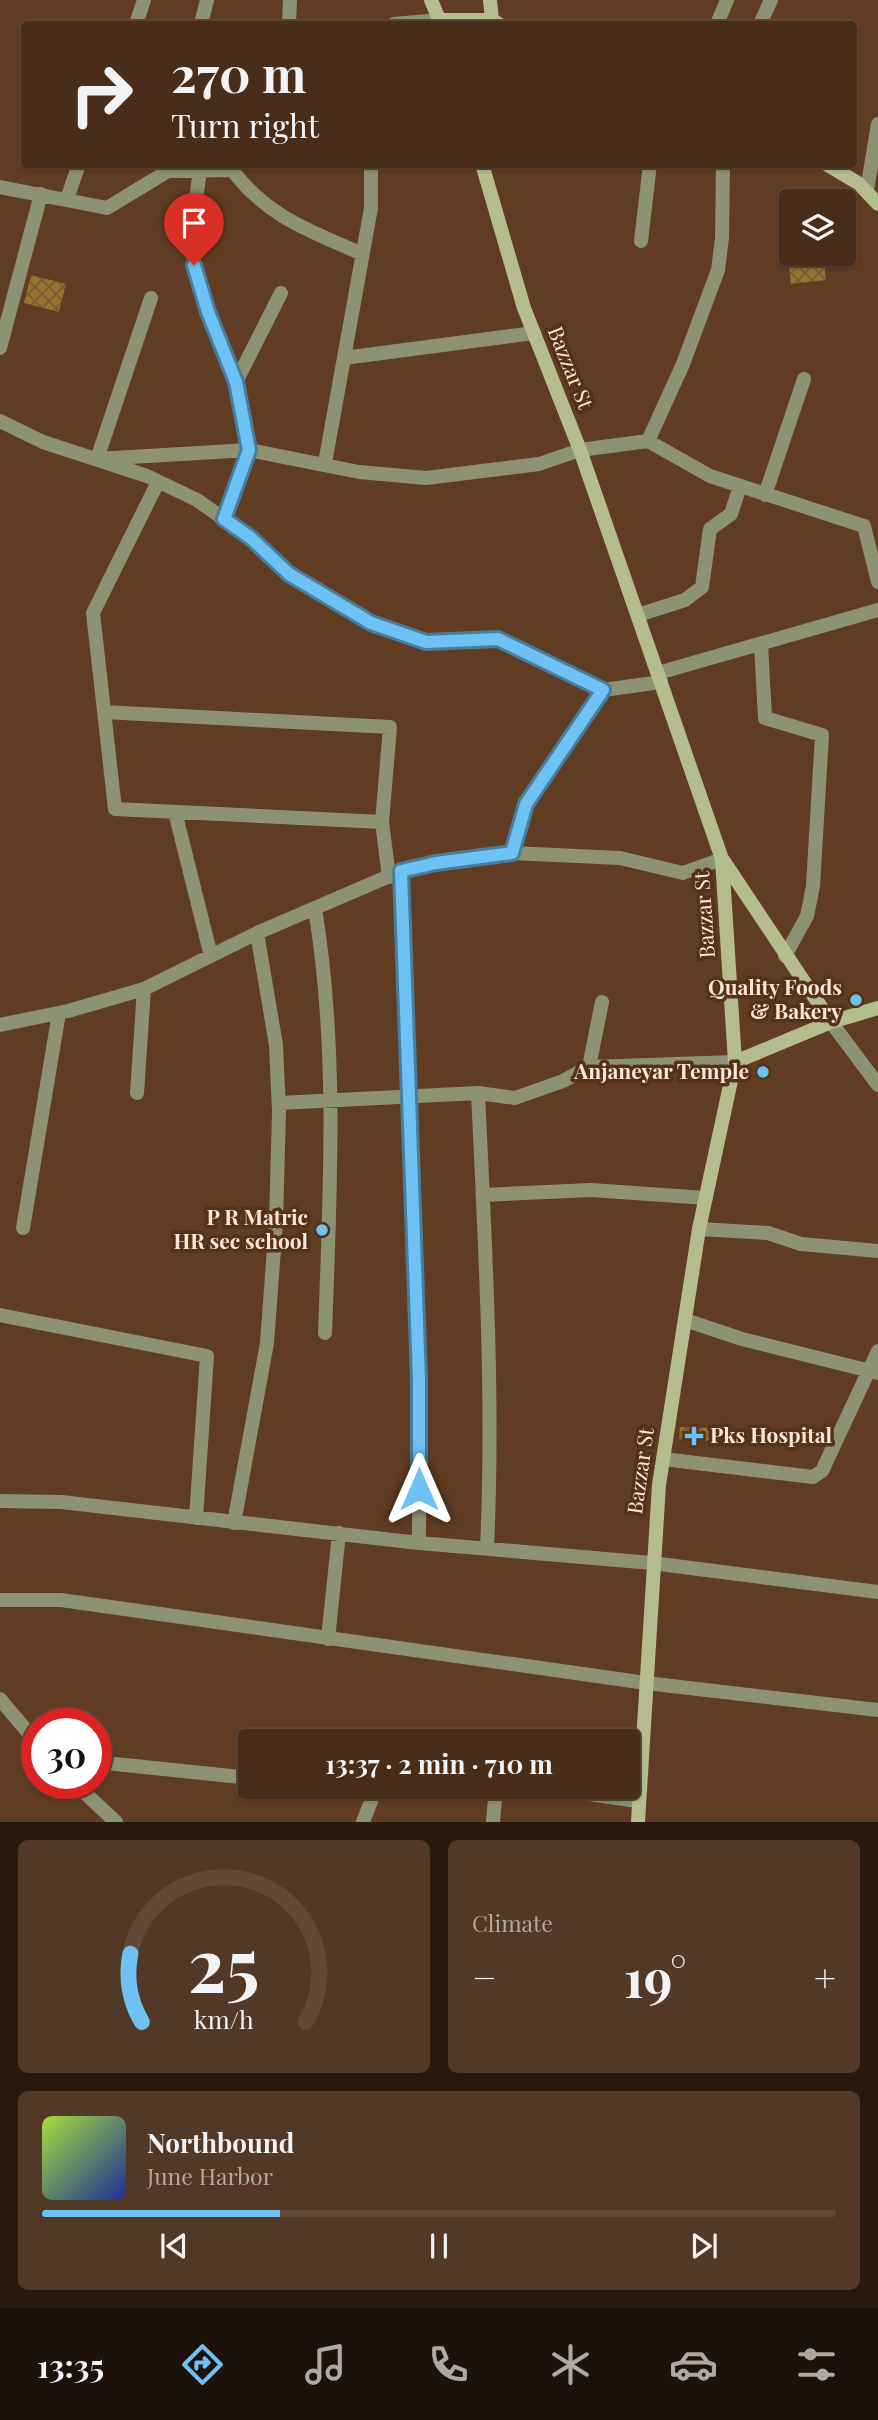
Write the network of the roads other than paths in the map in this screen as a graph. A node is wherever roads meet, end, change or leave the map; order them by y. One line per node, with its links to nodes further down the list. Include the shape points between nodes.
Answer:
1 (144, 0): 8 (street)
2 (207, 0): 9 (street)
3 (290, 0): 10 (street)
4 (430, 0): 11 (main road)
5 (490, 0): 12 (main road)
6 (727, 0): 13 (street)
7 (771, 0): 14 (street)
8 (137, 21)
9 (202, 21)
10 (289, 21)
11 (440, 21)
12 (495, 21)
13 (718, 21)
14 (761, 21)
15 (878, 124): 27 (street)
16 (78, 168): 29 (street)
17 (168, 168): 25 (street); 29 (street, via 107,208)
18 (226, 168): 25 (street)
19 (236, 168): 32 (street, via 252,195 282,218)
20 (371, 168): 32 (street, via 371,208)
21 (483, 168): 35 (main road, Bazzar St)
22 (650, 168): 31 (street)
23 (723, 168): 41 (street, via 718,270)
24 (832, 168): 27 (main road)
25 (200, 171): 39 (street, via 194,265)
26 (0, 187): 28 (street)
27 (867, 190): 30 (main road)
28 (41, 194): 29 (street); 36 (street)
29 (67, 199)
30 (878, 204)
31 (641, 241)
32 (362, 254): 37 (street)
33 (281, 293): 39 (street)
34 (151, 298): 44 (street)
35 (534, 333): 37 (street); 43 (main road, Bazzar St)
36 (0, 348)
37 (344, 358): 45 (street)
38 (804, 379): 48 (street)
39 (236, 382): 42 (street)
40 (0, 421): 44 (street, via 43,442)
41 (648, 441): 43 (street); 47 (street, via 710,476)
42 (249, 450): 44 (street); 45 (street); 49 (street)
43 (580, 450): 45 (street, via 539,464 426,478 359,472); 52 (main road, Bazzar St)
44 (97, 459): 46 (street)
45 (325, 463)
46 (158, 482): 49 (street); 56 (street, via 93,613)
47 (740, 486): 48 (street); 52 (street, via 731,514 710,529 702,587 685,600)
48 (765, 495): 50 (street, via 864,526)
49 (224, 519): 55 (street, via 289,574 371,623 426,642 498,639)
50 (878, 582)
51 (878, 610): 53 (street)
52 (638, 615): 54 (main road, Bazzar St)
53 (761, 644): 54 (street, via 696,660); 65 (street, via 765,718 822,735 813,886 807,916)
54 (660, 678): 55 (street); 60 (main road, Bazzar St)
55 (603, 690): 59 (street, via 526,804)
56 (104, 712): 57 (street, via 116,809); 58 (street, via 390,727)
57 (175, 812): 58 (street); 64 (street)
58 (382, 822): 61 (street)
59 (512, 853): 60 (street, via 620,858 683,873); 61 (street, via 436,863)
60 (722, 859): 65 (main road); 72 (main road, Bazzar St)
61 (395, 874): 62 (street); 77 (street)
62 (315, 909): 63 (street); 78 (street, via 328,1014)
63 (257, 933): 64 (street); 79 (street, via 276,1045)
64 (211, 956): 66 (street)
65 (785, 956): 70 (main road)
66 (144, 989): 69 (street); 75 (street)
67 (602, 1002): 73 (street)
68 (878, 1008): 70 (main road)
69 (59, 1013): 71 (street); 82 (street)
70 (831, 1022): 72 (main road); 74 (street)
71 (0, 1025)
72 (735, 1062): 73 (street); 81 (main road, Bazzar St)
73 (589, 1067): 76 (street, via 515,1097)
74 (878, 1085)
75 (137, 1093)
76 (478, 1093): 77 (street); 80 (street)
77 (410, 1098): 78 (street); 95 (street)
78 (329, 1101): 79 (street); 87 (street)
79 (279, 1103): 93 (street, via 267,1343)
80 (483, 1195): 81 (street, via 591,1190); 96 (street, via 492,1443)
81 (706, 1198): 83 (main road, Bazzar St)
82 (23, 1228)
83 (699, 1229): 84 (street, via 768,1233 801,1244); 86 (main road, Bazzar St)
84 (878, 1251)
85 (0, 1315): 92 (street, via 206,1356)
86 (685, 1320): 89 (street); 90 (main road, Bazzar St)
87 (326, 1333)
88 (878, 1351): 89 (street)
89 (872, 1371): 90 (street, via 822,1471 813,1477)
90 (663, 1459): 97 (main road, Bazzar St)
91 (0, 1502): 92 (street, via 61,1502)
92 (196, 1518): 93 (street)
93 (233, 1523): 94 (street)
94 (339, 1533): 95 (street); 100 (street)
95 (419, 1543): 96 (street)
96 (487, 1548): 97 (street)
97 (652, 1563): 98 (street); 101 (main road, Bazzar St)
98 (878, 1592)
99 (0, 1600): 100 (street, via 61,1600)
100 (328, 1639): 101 (street)
101 (646, 1684): 103 (street); 111 (main road, Bazzar St)
102 (0, 1699): 104 (street)
103 (878, 1710)
104 (21, 1724)
105 (112, 1764): 106 (street)
106 (238, 1777)
107 (91, 1799): 112 (street)
108 (372, 1799): 113 (street)
109 (495, 1799): 114 (street)
110 (624, 1799): 111 (street)
111 (638, 1801): 115 (main road, Bazzar St)
112 (116, 1822)
113 (363, 1822)
114 (493, 1822)
115 (638, 1822)

